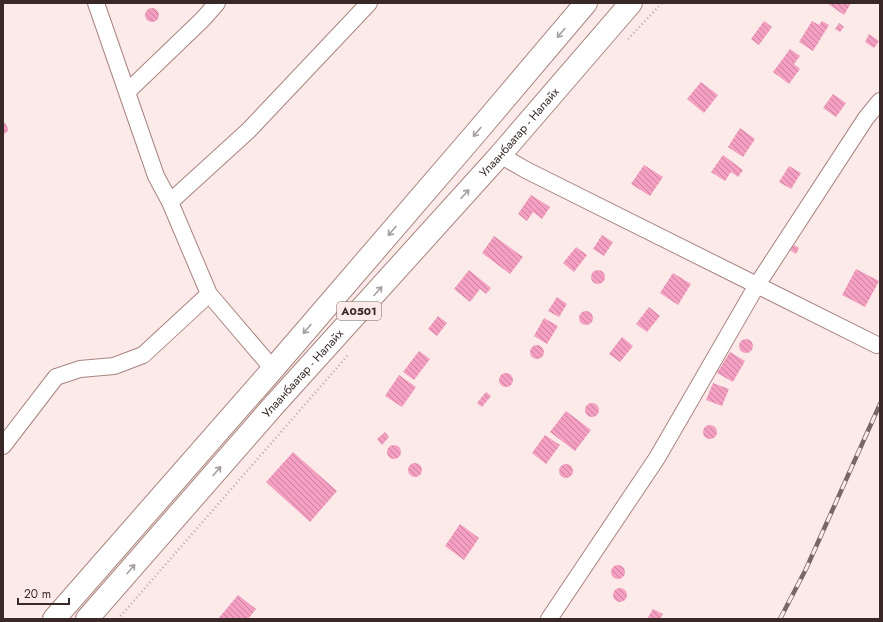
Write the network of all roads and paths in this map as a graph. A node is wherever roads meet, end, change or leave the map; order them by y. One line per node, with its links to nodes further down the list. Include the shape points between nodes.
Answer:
1 (96, 3): 6 (street)
2 (217, 3): 6 (street)
3 (369, 3): 9 (street, via 249,130)
4 (586, 3): 13 (highway, Улаанбаатар - Налайх / A0501, one-way to 13)
5 (631, 3): 8 (highway, Улаанбаатар - Налайх / A0501)
6 (127, 92): 9 (street, via 156,176)
7 (880, 101): 10 (street, via 866,118)
8 (500, 155): 10 (street); 16 (highway, Улаанбаатар - Налайх / A0501, one-way to 8, via 281,398)
9 (170, 202): 11 (street)
10 (756, 285): 12 (street); 17 (street, via 657,458)
11 (209, 294): 13 (street); 14 (street, via 143,355 114,366 80,369 56,377)
12 (877, 345)
13 (273, 369): 15 (highway, Улаанбаатар - Налайх / A0501)
14 (3, 446)
15 (54, 619)
16 (87, 619)
17 (549, 619)

